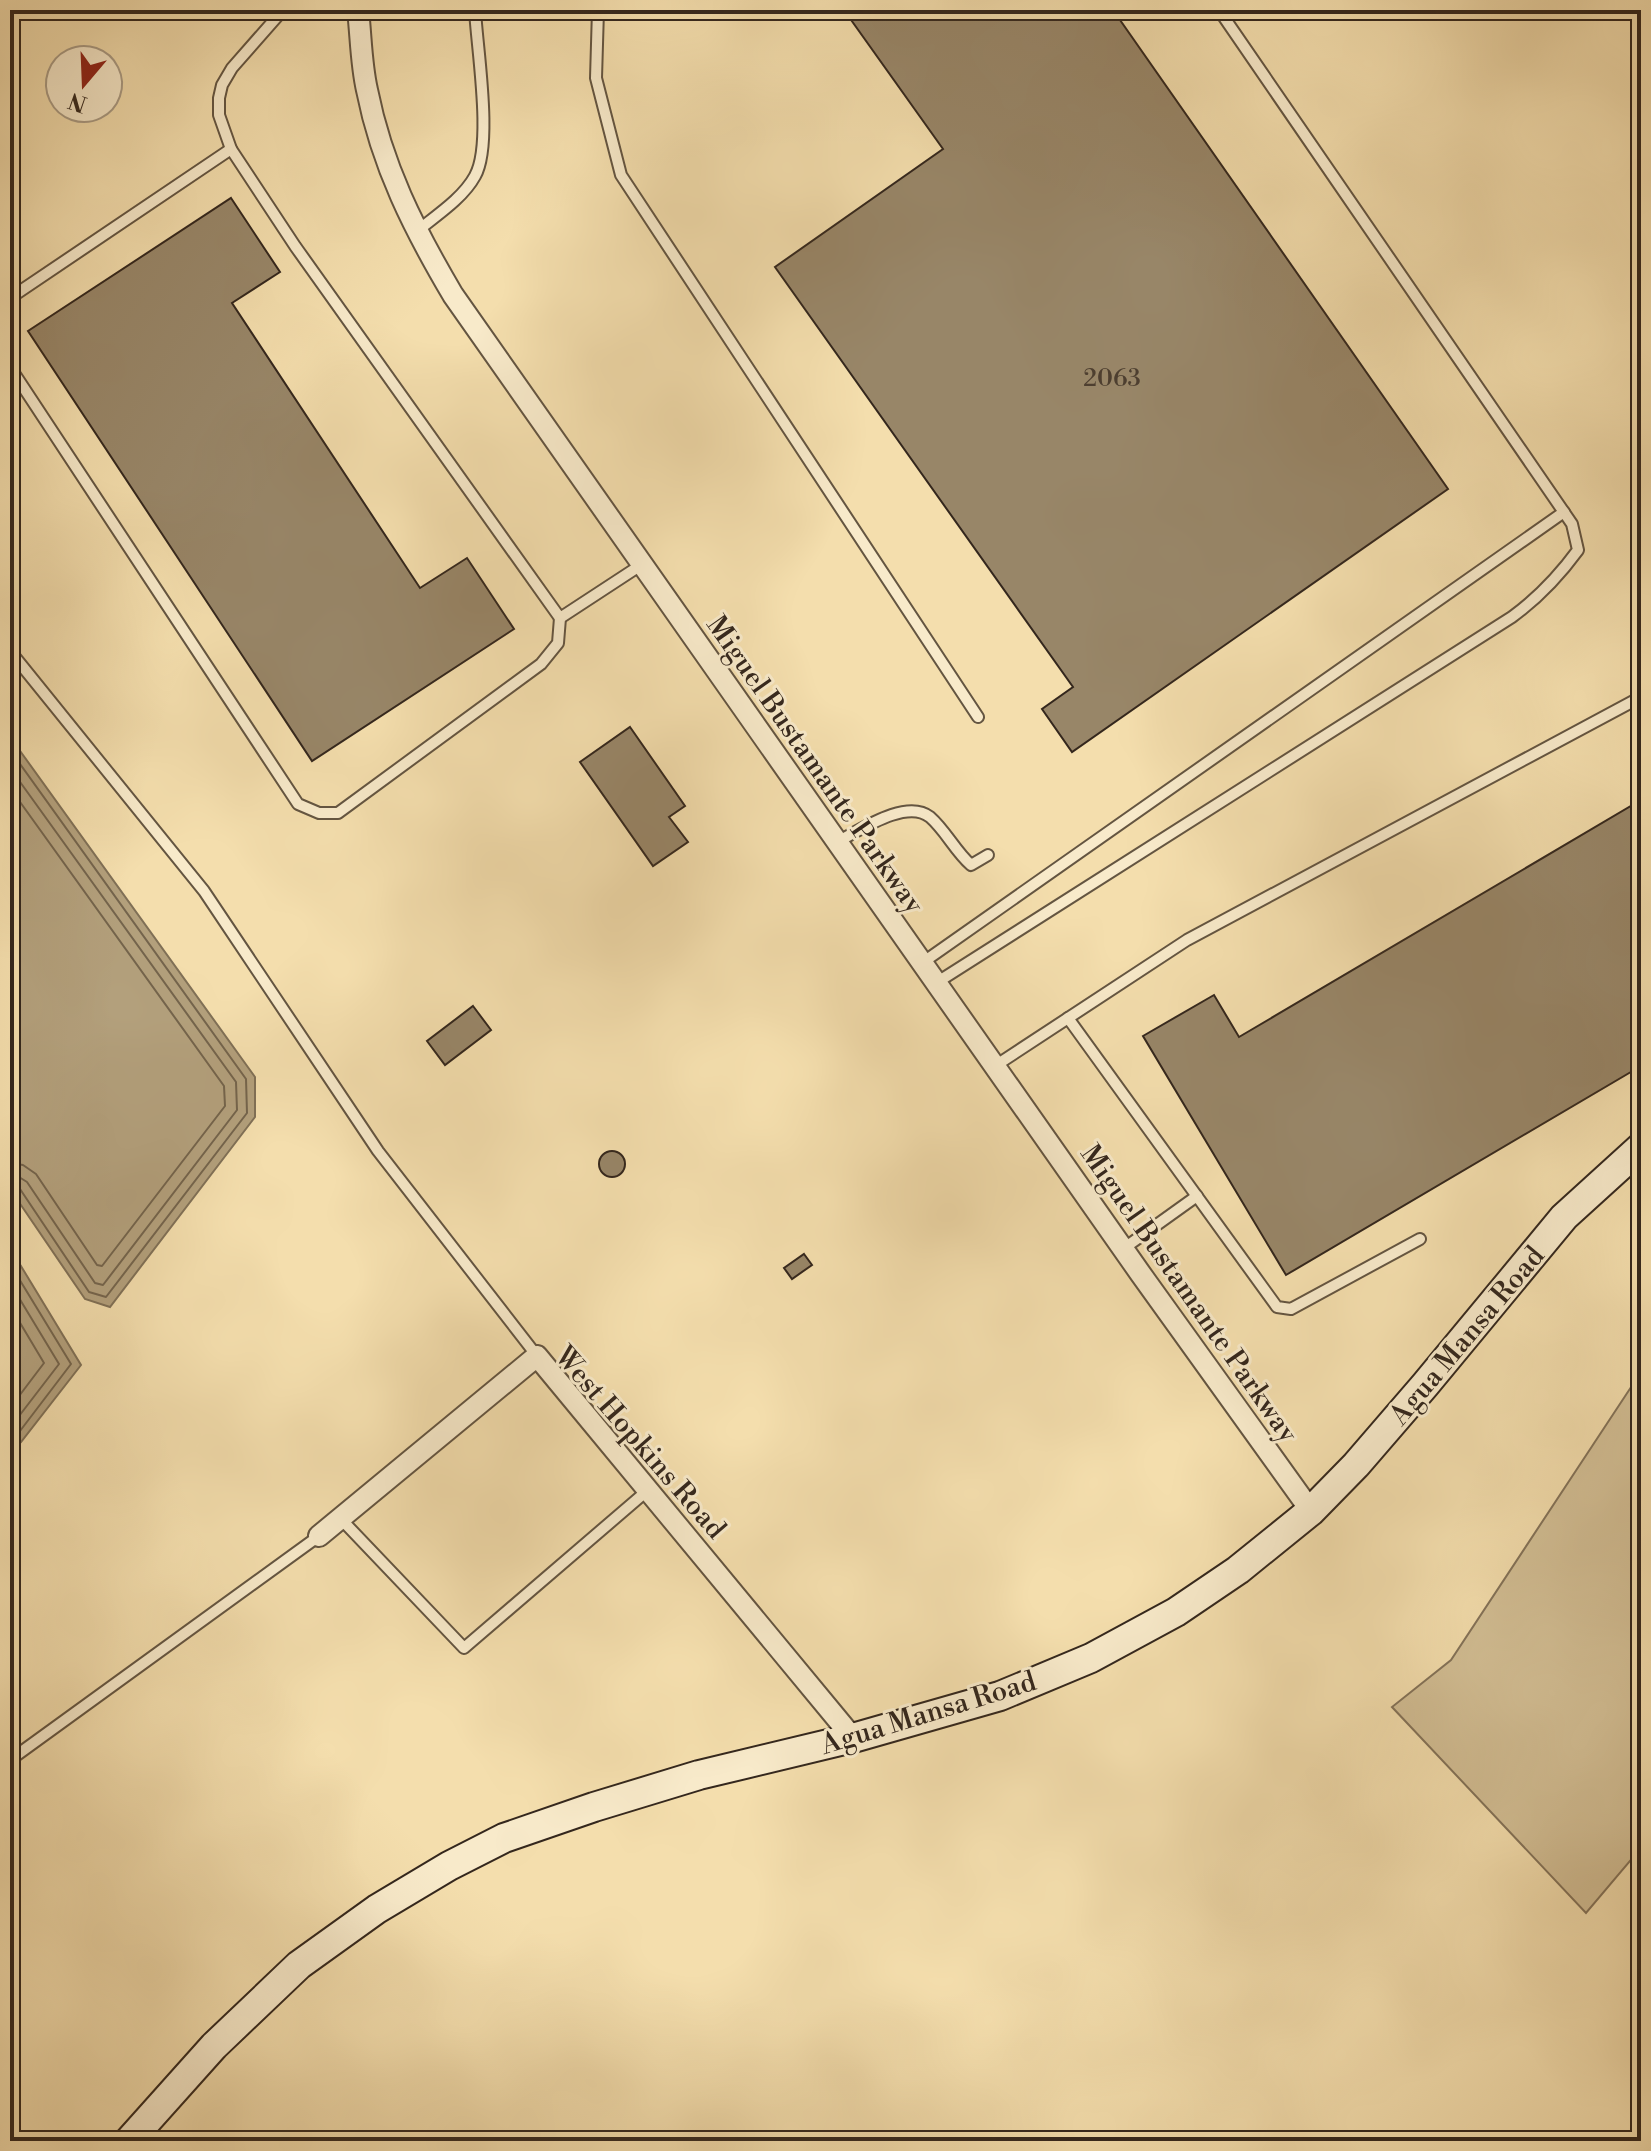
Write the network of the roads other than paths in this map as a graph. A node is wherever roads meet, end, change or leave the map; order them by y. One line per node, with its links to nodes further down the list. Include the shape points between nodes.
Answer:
1 (283, 10): 6 (lane, via 222,85 219,115)
2 (358, 10): 7 (street, Miguel Bustamante Parkway, via 366,89 388,167)
3 (475, 10): 7 (lane, via 484,136 480,161 475,176 453,202)
4 (598, 10): 15 (lane, via 596,78 621,175)
5 (1219, 10): 10 (lane)
6 (231, 149): 8 (lane); 12 (lane)
7 (416, 233): 11 (street, Miguel Bustamante Parkway, via 461,308)
8 (10, 298)
9 (10, 367): 12 (lane, via 298,804 319,813 338,813 541,664 558,643)
10 (1564, 512): 18 (lane); 19 (lane, via 1578,550 1534,601)
11 (641, 565): 12 (lane); 16 (street, Miguel Bustamante Parkway)
12 (560, 618)
13 (10, 651): 26 (lane, via 204,891 378,1151)
14 (1641, 697): 20 (lane, via 1187,940)
15 (978, 717)
16 (837, 842): 17 (lane, via 913,810 928,815 971,865); 18 (street, Miguel Bustamante Parkway)
17 (988, 855)
18 (922, 963): 19 (street, Miguel Bustamante Parkway)
19 (936, 983): 21 (street, Miguel Bustamante Parkway)
20 (1068, 1018): 21 (lane); 23 (lane)
21 (995, 1066): 25 (street, Miguel Bustamante Parkway)
22 (1641, 1147): 28 (main road, Agua Mansa Road, via 1564,1217 1415,1397)
23 (1197, 1196): 24 (lane, via 1277,1307 1284,1309); 25 (lane)
24 (1420, 1239)
25 (1123, 1249): 28 (street, Miguel Bustamante Parkway)
26 (537, 1356): 27 (street, West Hopkins Road); 29 (street, West Hopkins Road)
27 (648, 1490): 29 (lane, via 464,1648); 31 (street, West Hopkins Road)
28 (1311, 1511): 31 (main road, Agua Mansa Road, via 1176,1612 1091,1658 1000,1696)
29 (340, 1518): 30 (street, West Hopkins Road)
30 (319, 1536): 32 (lane)
31 (853, 1738): 33 (main road, Agua Mansa Road, via 594,1807 504,1838 449,1866 299,1965 214,2046)
32 (10, 1760)
33 (129, 2141)

